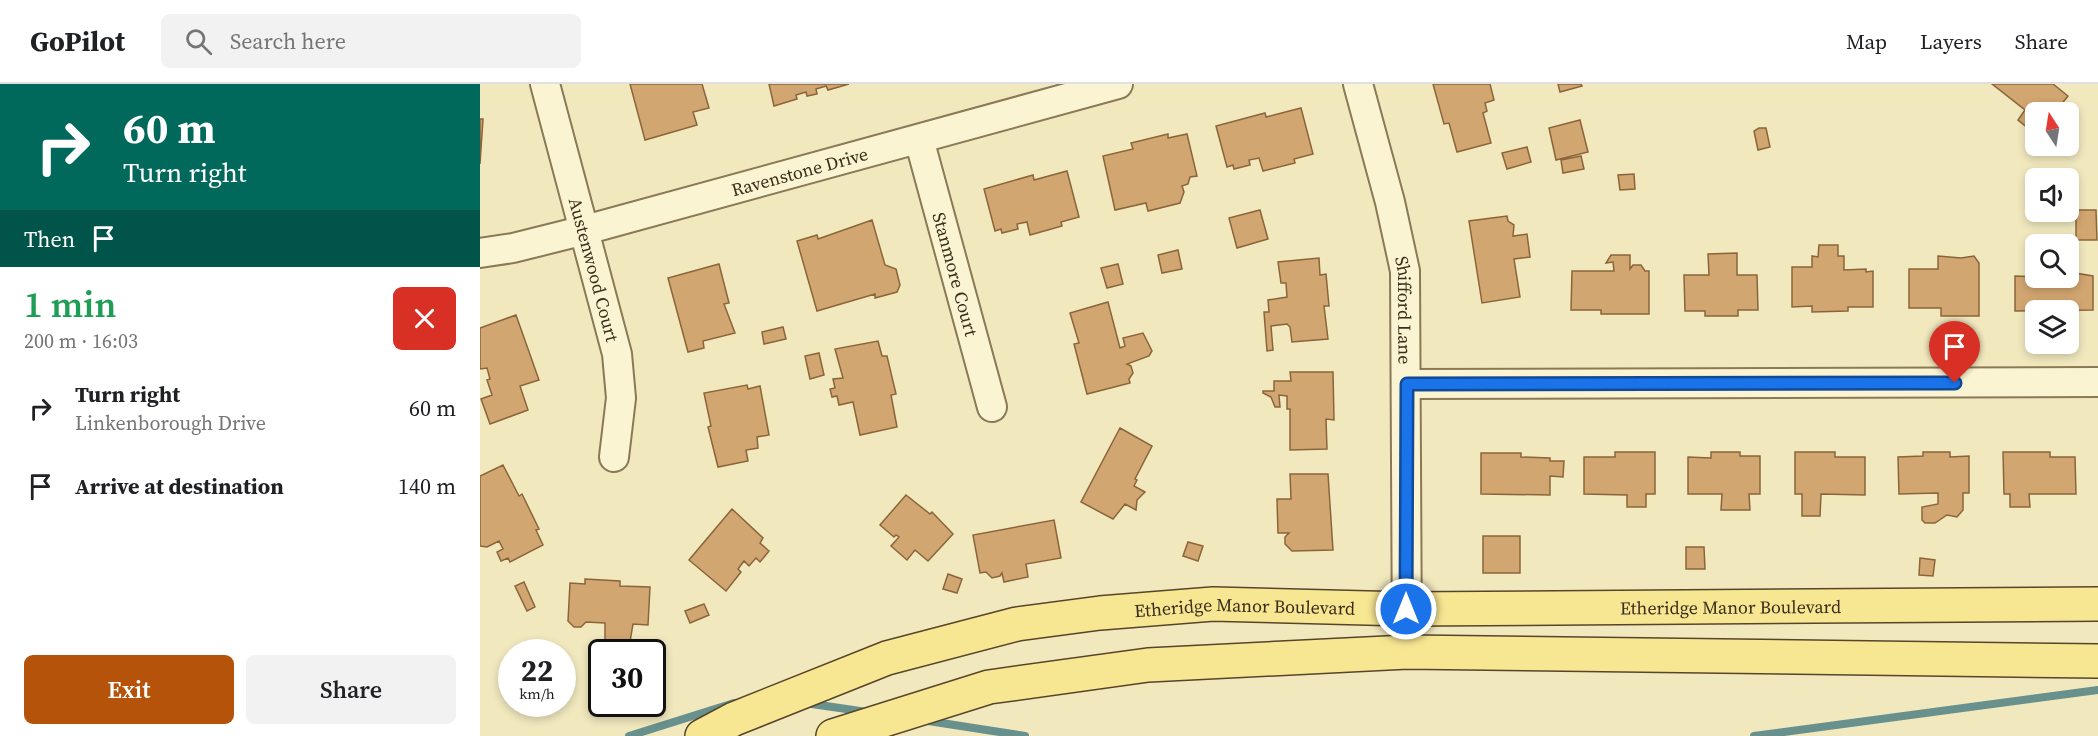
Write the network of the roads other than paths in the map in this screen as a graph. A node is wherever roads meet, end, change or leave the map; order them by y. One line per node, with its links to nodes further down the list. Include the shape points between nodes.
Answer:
1 (544, 84): 5 (street, Austenwood Court)
2 (1118, 84): 4 (street, Ravenstone Drive)
3 (1358, 84): 8 (street, Shifford Lane, via 1405,272)
4 (919, 139): 5 (street, Ravenstone Drive); 9 (street, Stanmore Court)
5 (585, 230): 6 (street, Ravenstone Drive); 10 (street, Austenwood Court, via 617,354 621,398)
6 (480, 253)
7 (2098, 382): 8 (street)
8 (1407, 384): 12 (street, Shifford Lane)
9 (992, 407)
10 (614, 457)
11 (2098, 604): 12 (main road, Etheridge Manor Boulevard)
12 (1406, 609): 13 (street, Shifford Lane); 15 (main road, Etheridge Manor Boulevard, via 1213,604 1017,624 887,658 734,719)
13 (1407, 652): 14 (main road); 16 (main road, via 1148,665 988,687)
14 (2098, 661)
15 (702, 736)
16 (833, 736)

